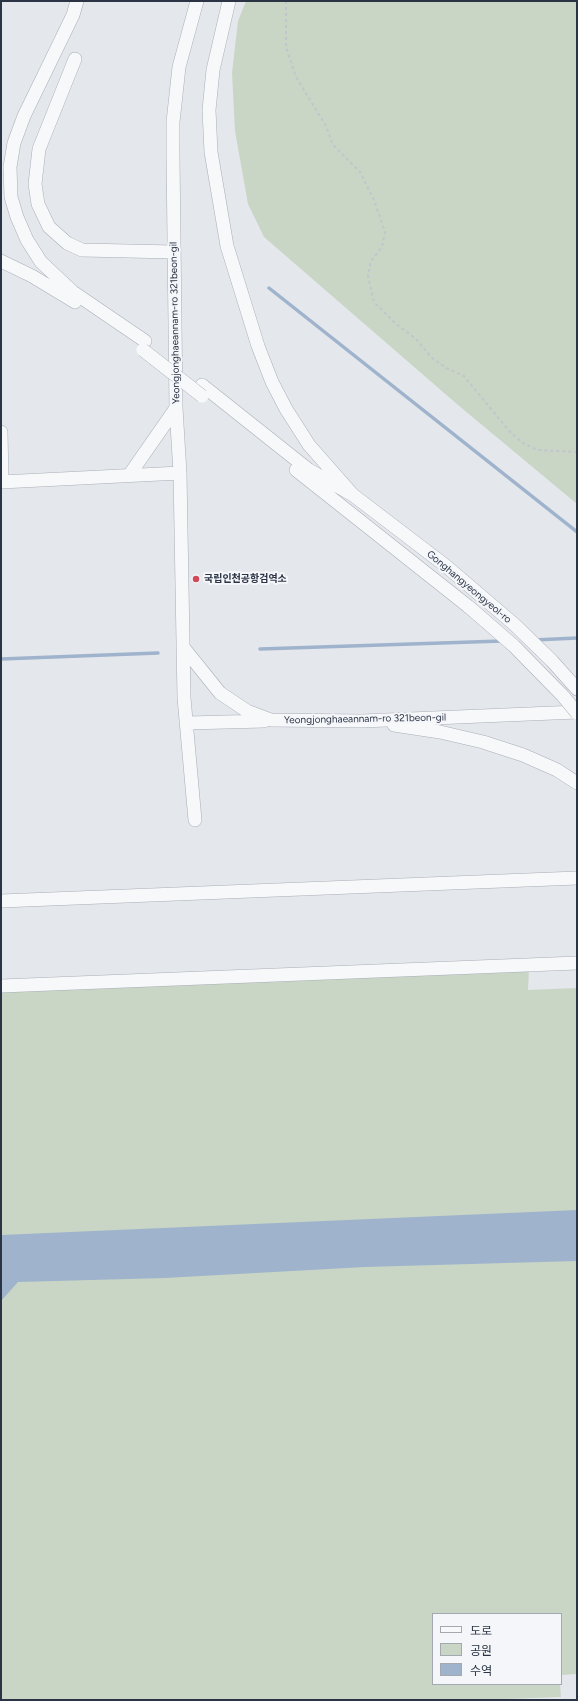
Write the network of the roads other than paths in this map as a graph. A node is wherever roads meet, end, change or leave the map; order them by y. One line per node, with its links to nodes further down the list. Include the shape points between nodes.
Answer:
1 (77, 1): 7 (street, via 73,15 14,142 10,167 10,197 16,217 41,262 73,292)
2 (197, 1): 5 (street, Yeongjonghaeannam-ro 321beon-gil, via 179,67 176,96 172,156)
3 (229, 1): 14 (street, via 214,70 210,110 210,152 227,246 258,346 275,388 309,445)
4 (75, 59): 5 (street, via 38,149 38,204 49,227 67,243 82,250)
5 (174, 252): 9 (street, Yeongjonghaeannam-ro 321beon-gil)
6 (1, 261): 7 (street, via 32,276)
7 (144, 345): 8 (street)
8 (202, 390): 14 (street, via 309,470); 17 (street, Gonghangyeongyeol-ro, bridge, via 469,607 514,646)
9 (176, 408): 11 (street, Yeongjonghaeannam-ro 321beon-gil); 12 (street)
10 (1, 432): 13 (street)
11 (180, 473): 12 (street); 15 (street, Yeongjonghaeannam-ro 321beon-gil)
12 (130, 474): 13 (street)
13 (2, 477)
14 (353, 495): 16 (street, Gonghangyeongyeol-ro, via 446,566 490,604 552,661)
15 (183, 647): 18 (street, Yeongjonghaeannam-ro 321beon-gil, via 212,684 236,705 260,717); 20 (street, Yeongjonghaeannam-ro 321beon-gil, via 184,698)
16 (577, 689)
17 (577, 713): 19 (street, Yeongjonghaeannam-ro 321beon-gil)
18 (286, 720): 19 (street, Yeongjonghaeannam-ro 321beon-gil); 20 (street)
19 (362, 721): 21 (street, via 440,732 483,742 544,764)
20 (188, 723): 22 (street, Yeongjonghaeannam-ro 321beon-gil)
21 (577, 783)
22 (195, 820)
23 (577, 878): 24 (street)
24 (1, 901)
25 (577, 963): 26 (street)
26 (1, 986)

